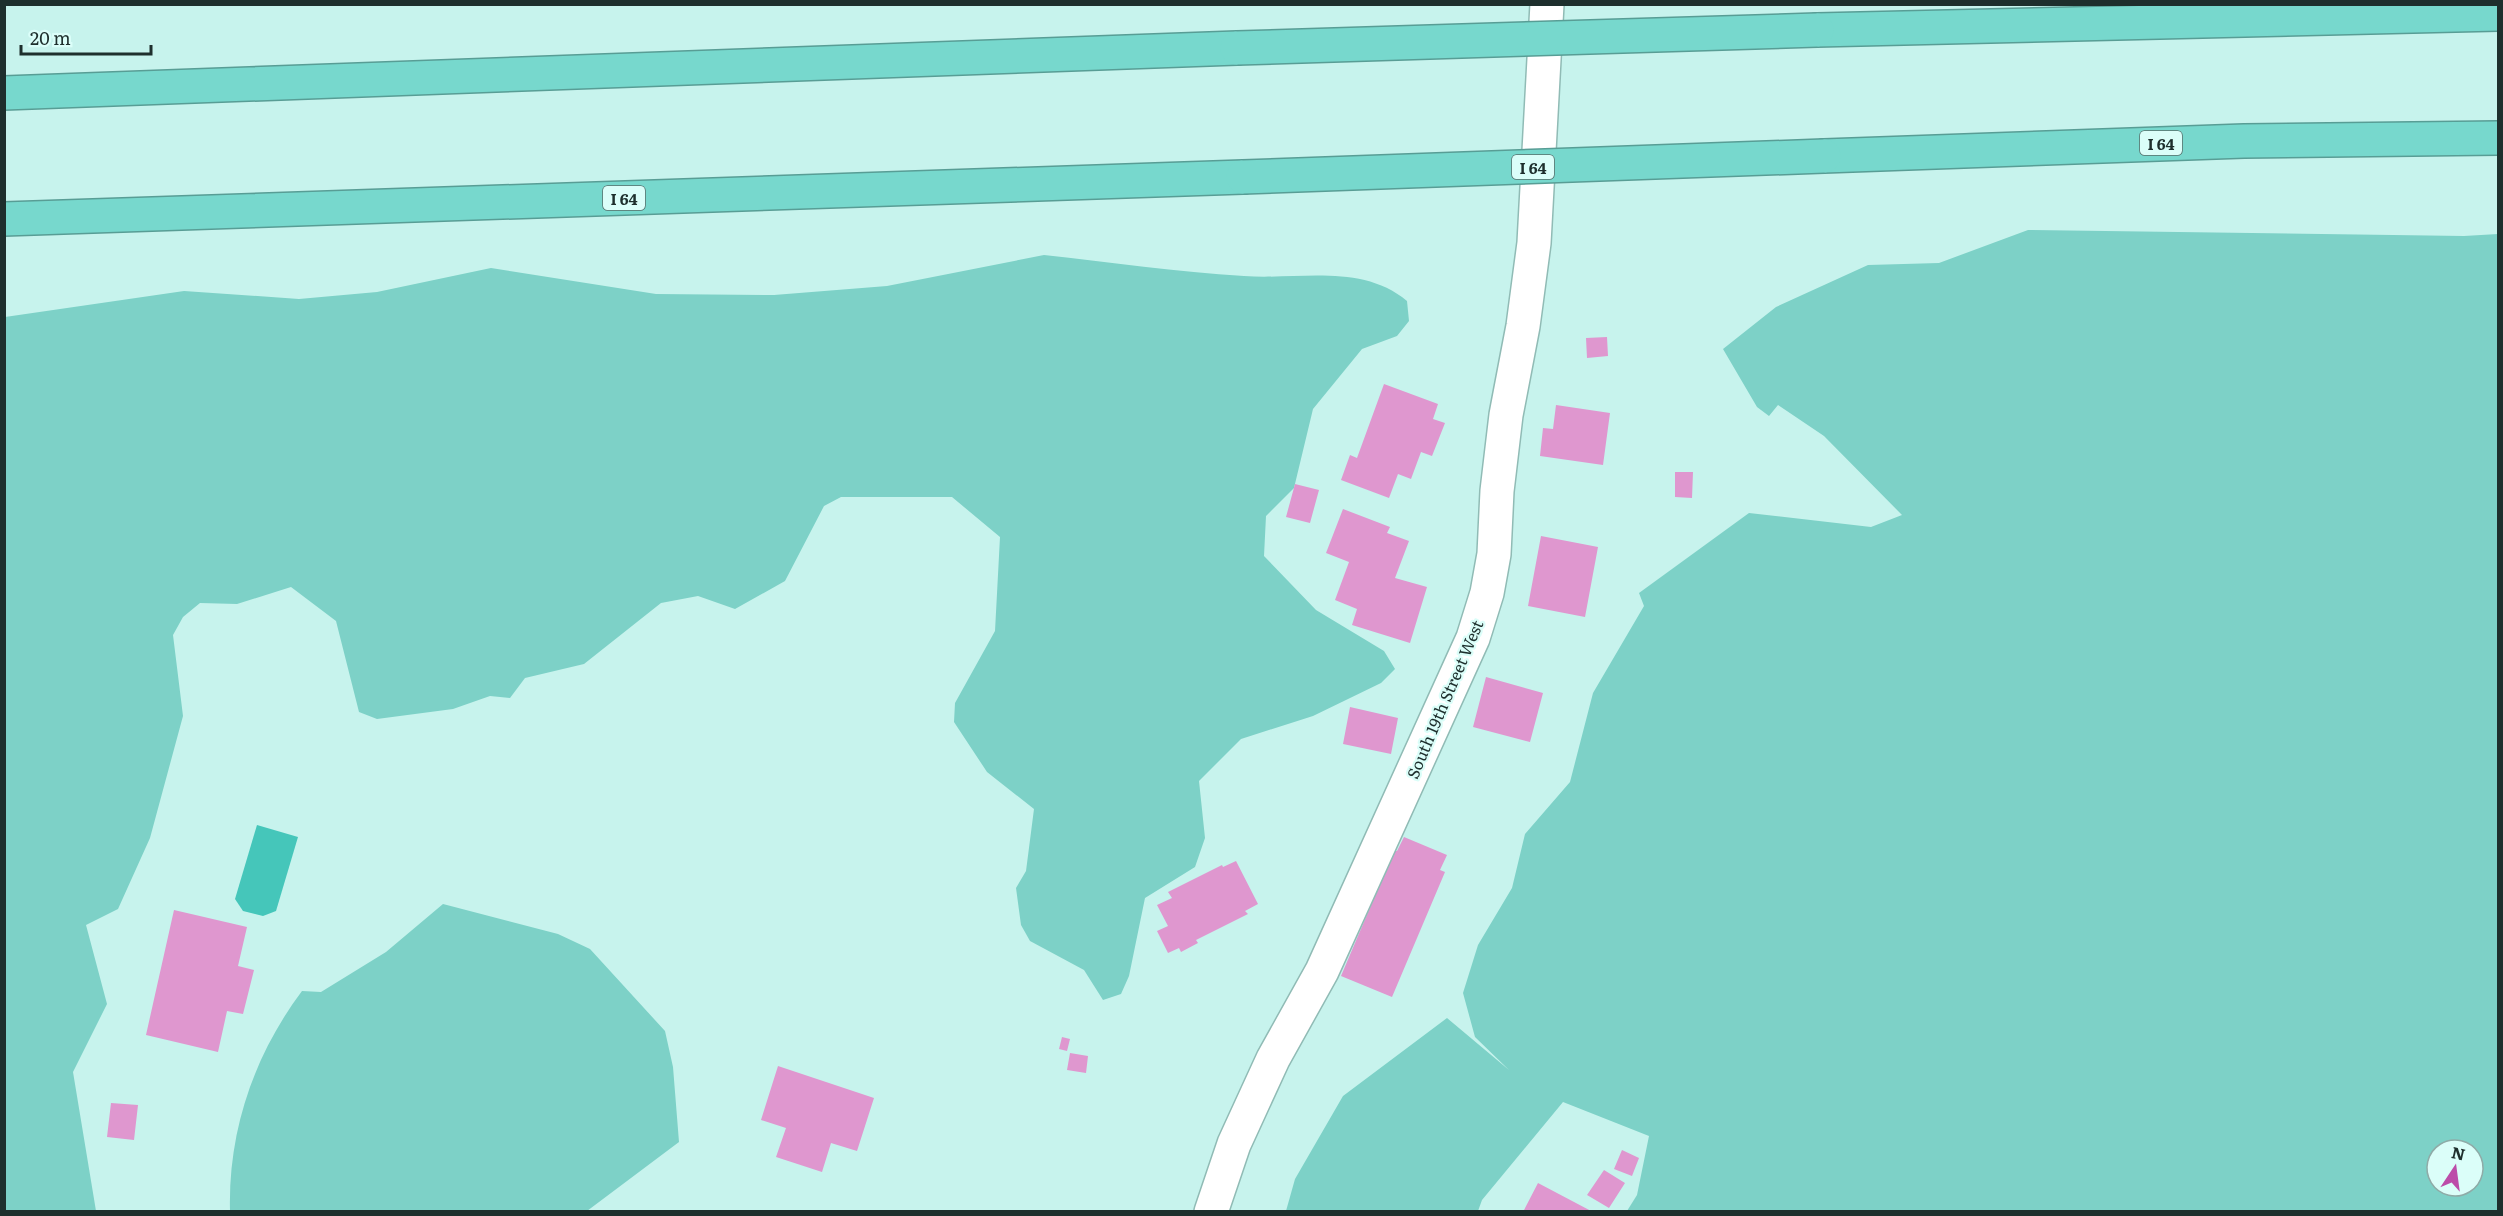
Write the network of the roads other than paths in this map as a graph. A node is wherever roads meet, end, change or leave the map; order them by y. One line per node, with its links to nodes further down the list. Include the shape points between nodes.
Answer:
1 (1547, 4): 8 (street, South 19th Street West, via 1534,243 1506,416 1487,593 1473,638 1322,971 1273,1059 1234,1144)
2 (1943, 4): 4 (highway)
3 (2499, 14): 4 (highway)
4 (1832, 29): 5 (highway, bridge)
5 (4, 93)
6 (2499, 138): 7 (highway, I 64, bridge, via 2244,141)
7 (4, 219)
8 (1211, 1212)

